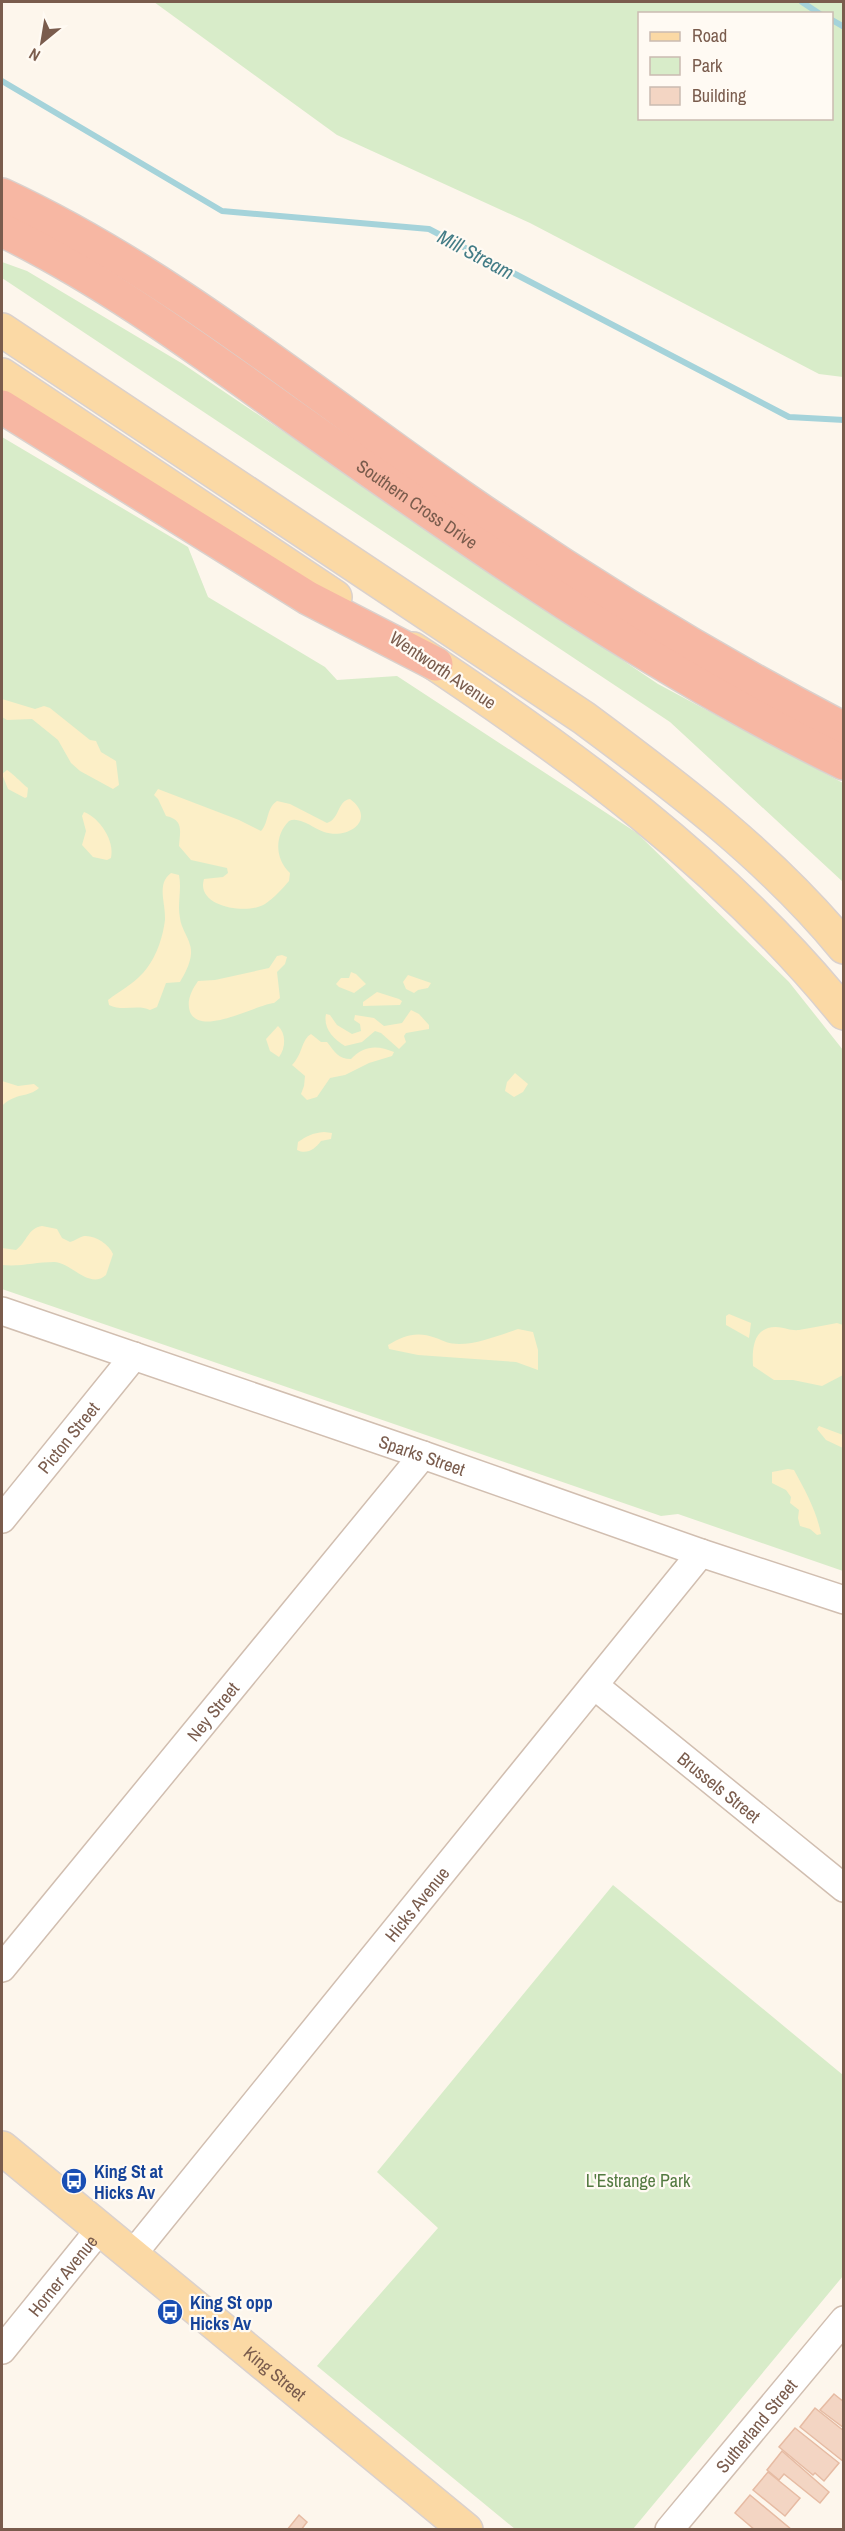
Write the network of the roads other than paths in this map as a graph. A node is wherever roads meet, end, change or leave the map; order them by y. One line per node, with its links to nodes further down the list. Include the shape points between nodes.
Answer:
1 (2, 195): 7 (highway, Southern Cross Drive, via 52,219 148,277 467,501 623,604)
2 (2, 230): 8 (highway, Southern Cross Drive, via 142,309 572,609 682,677)
3 (2, 330): 9 (main road, via 584,718 677,787 760,857)
4 (2, 375): 6 (main road, Wentworth Avenue)
5 (2, 407): 6 (highway, via 308,598)
6 (436, 664): 10 (main road, Wentworth Avenue, via 665,833 767,927)
7 (843, 729)
8 (843, 763)
9 (843, 947)
10 (843, 1013)
11 (2, 1311): 12 (street, Sparks Street)
12 (134, 1356): 13 (street, Sparks Street); 14 (street, Picton Street)
13 (423, 1455): 15 (street, Sparks Street); 19 (street, Ney Street)
14 (2, 1519)
15 (701, 1553): 16 (street, Sparks Street); 17 (street, Hicks Avenue)
16 (843, 1600)
17 (595, 1686): 18 (street, Brussels Street); 22 (street, Hicks Avenue)
18 (843, 1888)
19 (2, 1968)
20 (2, 2148): 21 (main road, King Street)
21 (100, 2229): 22 (main road, King Street); 24 (street, Horner Avenue)
22 (132, 2255): 25 (main road, King Street)
23 (843, 2320): 26 (street, Sutherland Street)
24 (2, 2350)
25 (466, 2529)
26 (669, 2529)

